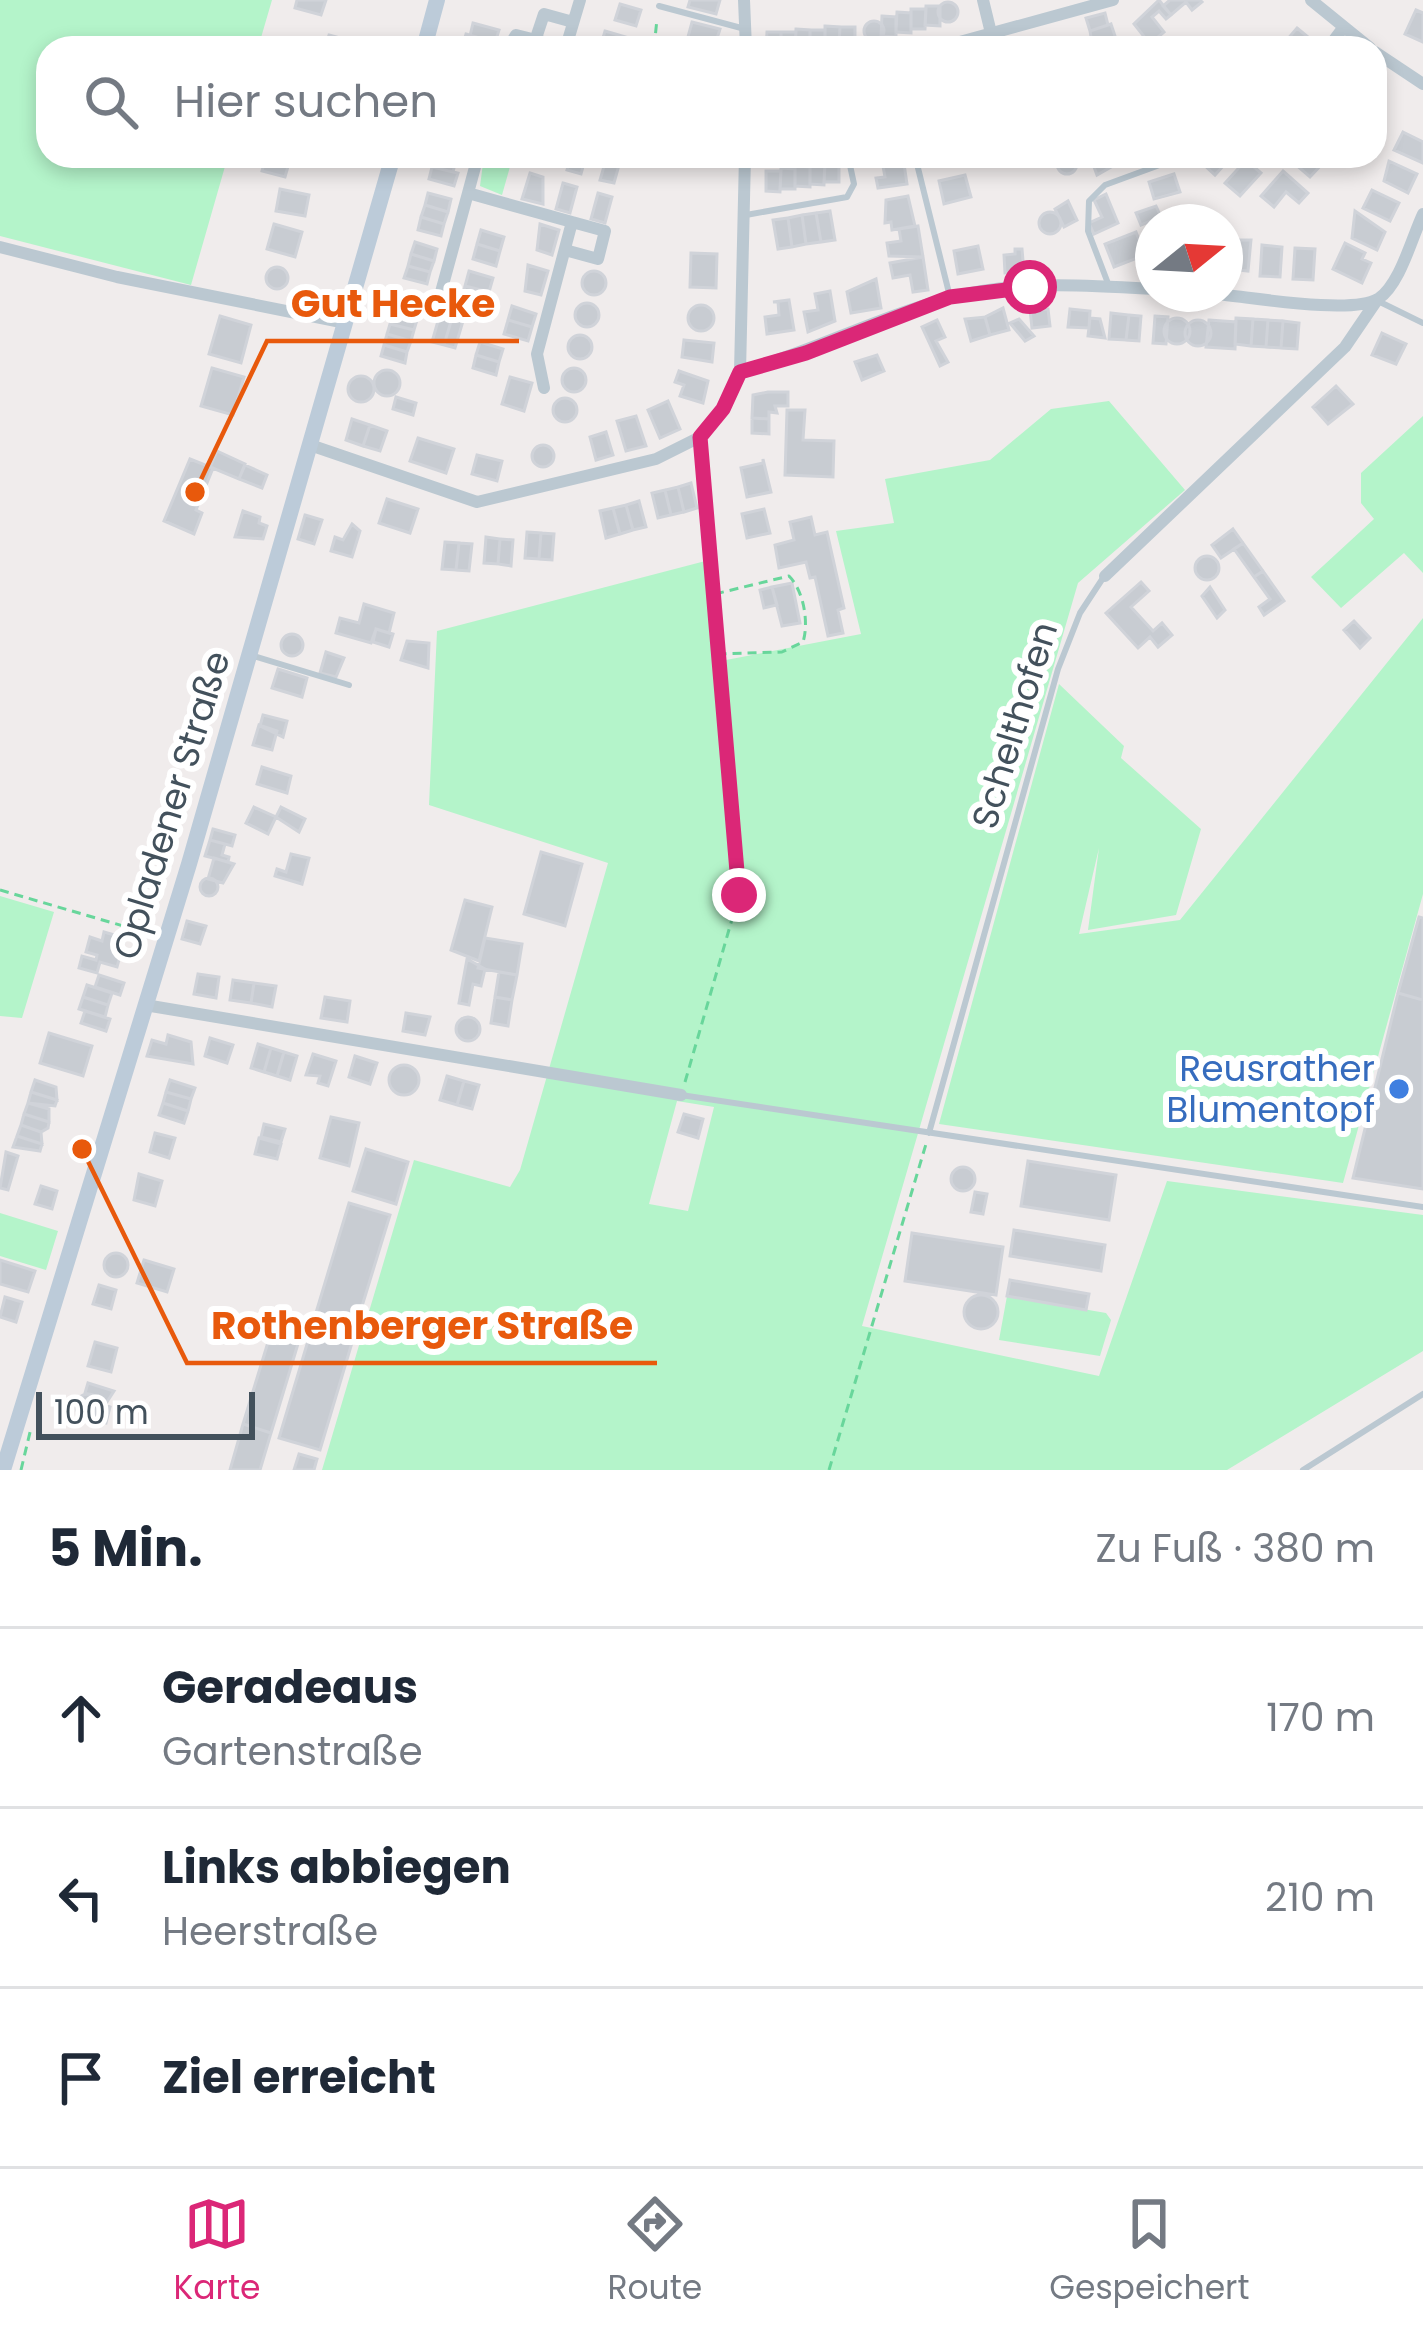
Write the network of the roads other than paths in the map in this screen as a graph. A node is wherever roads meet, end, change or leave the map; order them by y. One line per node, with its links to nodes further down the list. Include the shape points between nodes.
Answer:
1 (437, 0): 12 (main road)
2 (580, 0): 8 (street)
3 (744, 0): 10 (street)
4 (983, 0): 11 (street)
5 (1113, 0): 11 (street)
6 (1311, 0): 9 (street)
7 (659, 6): 10 (lane)
8 (573, 22): 13 (street, via 544,14); 14 (street)
9 (1343, 28): 17 (street); 18 (street)
10 (745, 29): 15 (street)
11 (992, 34): 16 (street)
12 (427, 36)
13 (537, 36)
14 (570, 36)
15 (745, 36)
16 (984, 36)
17 (1337, 36)
18 (1354, 36)
19 (1387, 60): 20 (street)
20 (1423, 84)
21 (390, 168): 39 (main road, Opladener Straße)
22 (475, 168): 27 (street)
23 (745, 168): 29 (street)
24 (851, 168): 29 (lane, via 847,197)
25 (918, 168): 37 (lane)
26 (1155, 168): 33 (lane, via 1106,185 1089,201 1088,232)
27 (468, 193): 30 (street); 35 (street)
28 (1423, 214): 38 (street, Schelthofen)
29 (743, 215): 41 (street)
30 (572, 222): 32 (street); 32 (street, via 604,231 598,259)
31 (0, 247): 39 (street)
32 (565, 250): 42 (street, via 536,354)
33 (1109, 286): 34 (street); 37 (street)
34 (1135, 288)
35 (441, 292)
36 (1243, 296): 38 (street)
37 (950, 297): 41 (street)
38 (1377, 300): 40 (lane); 44 (street, Schelthofen, via 1345,346)
39 (346, 323): 43 (main road, Opladener Straße)
40 (1423, 323)
41 (740, 372): 43 (street, via 700,437 656,459 477,502)
42 (544, 388)
43 (313, 446): 45 (main road, Opladener Straße)
44 (1105, 576): 49 (lane, Schelthofen, via 1058,670)
45 (251, 655): 46 (lane); 47 (main road, Opladener Straße)
46 (349, 685)
47 (145, 1005): 48 (street); 52 (main road, Opladener Straße)
48 (681, 1096): 49 (lane)
49 (929, 1133): 50 (lane)
50 (1423, 1207)
51 (1423, 1394): 53 (lane)
52 (3, 1470)
53 (1303, 1470)

